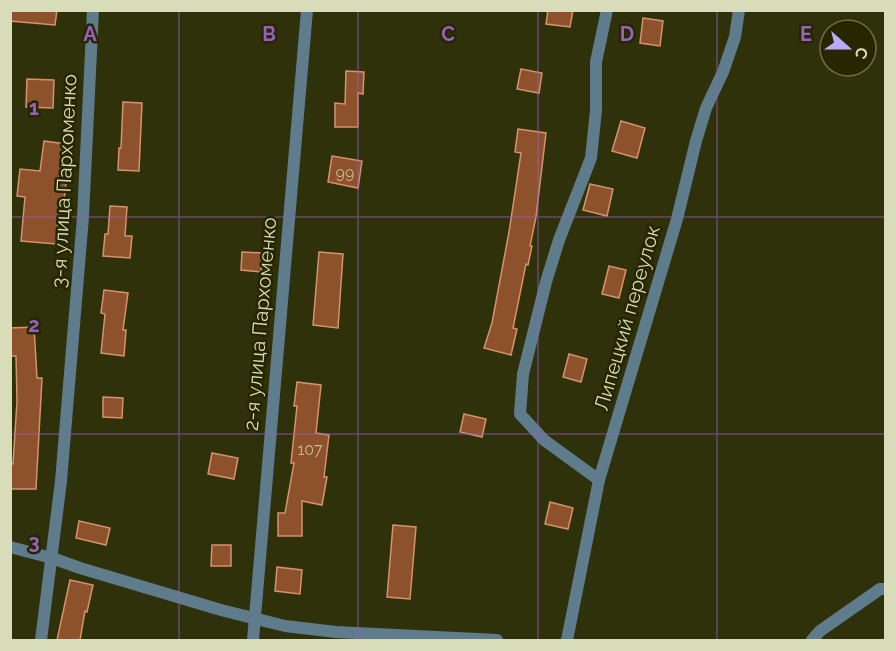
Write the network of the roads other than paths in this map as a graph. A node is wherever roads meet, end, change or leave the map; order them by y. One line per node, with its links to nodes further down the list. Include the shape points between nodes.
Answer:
1 (93, 10): 7 (street, 3-я улица Пархоменко, via 83,217)
2 (307, 10): 9 (street, 2-я улица Пархоменко)
3 (607, 10): 5 (street, via 596,62 591,158 546,282 523,374 520,414 544,440)
4 (739, 10): 5 (street, Липецкий переулок, via 735,37 706,108)
5 (599, 480): 13 (street, Липецкий переулок)
6 (10, 547): 7 (street)
7 (52, 558): 9 (street); 10 (street, 3-я улица Пархоменко)
8 (885, 589): 14 (street)
9 (254, 619): 11 (street, 2-я улица Пархоменко); 12 (street, via 336,632)
10 (41, 640)
11 (253, 640)
12 (497, 640)
13 (567, 640)
14 (812, 640)

